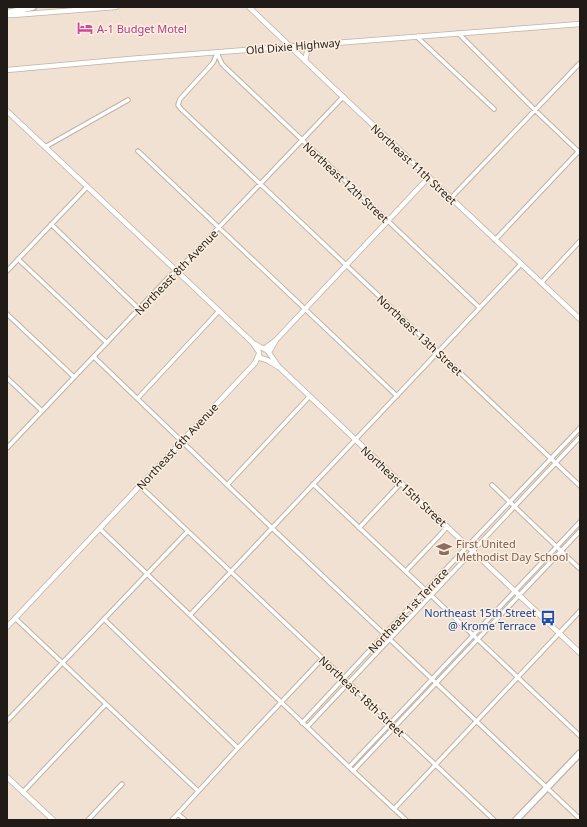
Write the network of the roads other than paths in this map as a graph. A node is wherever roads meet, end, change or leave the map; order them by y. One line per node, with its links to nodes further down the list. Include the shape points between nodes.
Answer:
1 (33, 7): 4 (highway)
2 (116, 7): 4 (street)
3 (249, 7): 9 (street, Northeast 11th Street)
4 (7, 14)
5 (580, 24): 6 (street, Old Dixie Highway)
6 (458, 33): 7 (street, Old Dixie Highway); 17 (street)
7 (417, 37): 8 (street, Old Dixie Highway); 16 (street)
8 (310, 45): 9 (street, Old Dixie Highway); 11 (street)
9 (290, 47): 10 (street, Old Dixie Highway); 11 (street, Northeast 11th Street)
10 (217, 53): 13 (street, Old Dixie Highway); 19 (street, Northeast 12th Street, via 222,64); 24 (street, Northeast 13th Street, via 212,64 182,96 178,105)
11 (305, 61): 14 (street, Northeast 11th Street)
12 (580, 63): 17 (street)
13 (7, 70)
14 (343, 97): 19 (street, Northeast 8th Avenue); 23 (street, Northeast 11th Street)
15 (128, 100): 20 (street)
16 (494, 109)
17 (535, 110): 22 (street); 26 (street)
18 (7, 111): 20 (street)
19 (302, 140): 24 (street, Northeast 8th Avenue); 27 (street, Northeast 12th Street)
20 (45, 147): 25 (street)
21 (138, 151): 29 (street)
22 (580, 152): 30 (street)
23 (429, 177): 26 (street, Northeast 11th Street); 27 (street)
24 (260, 184): 29 (street, Northeast 8th Avenue); 34 (street, Northeast 13th Street)
25 (87, 187): 28 (street); 36 (street)
26 (451, 198): 30 (street, Northeast 11th Street)
27 (388, 221): 34 (street); 38 (street, Northeast 12th Street)
28 (51, 224): 32 (street); 39 (street)
29 (219, 227): 36 (street, Northeast 8th Avenue); 40 (street)
30 (495, 240): 33 (street, Northeast 11th Street)
31 (580, 241): 37 (street)
32 (18, 258): 35 (street); 46 (street)
33 (521, 264): 37 (street, Northeast 11th Street); 38 (street)
34 (346, 265): 40 (street); 48 (street, Northeast 13th Street)
35 (7, 271)
36 (176, 271): 39 (street, Northeast 8th Avenue); 41 (street)
37 (541, 282): 43 (street, Northeast 11th Street)
38 (480, 308): 48 (street)
39 (139, 309): 46 (street, Northeast 8th Avenue)
40 (305, 309): 44 (street); 57 (street)
41 (219, 311): 45 (street); 59 (street)
42 (7, 314): 55 (street)
43 (580, 319)
44 (276, 340): 47 (street); 50 (street)
45 (252, 342): 47 (street); 49 (street)
46 (107, 343): 51 (street, Northeast 8th Avenue)
47 (264, 349): 49 (street); 50 (street)
48 (438, 352): 57 (street); 66 (street, Northeast 13th Street)
49 (259, 353): 52 (street, via 260,358); 53 (street, Northeast 6th Avenue)
50 (269, 353): 52 (street); 54 (street, Northeast 15th Street)
51 (94, 357): 55 (street, Northeast 8th Avenue); 59 (street)
52 (264, 359): 53 (street, Northeast 6th Avenue); 54 (street, Northeast 15th Street)
53 (254, 363): 64 (street, Northeast 6th Avenue)
54 (280, 368): 58 (street, Northeast 15th Street)
55 (74, 377): 60 (street, Northeast 8th Avenue)
56 (7, 378): 60 (street)
57 (397, 396): 63 (street)
58 (310, 397): 63 (street, Northeast 15th Street); 72 (street)
59 (138, 398): 64 (street)
60 (42, 411): 65 (street, Northeast 8th Avenue)
61 (580, 428): 66 (street, Northeast 1st Terrace)
62 (580, 437): 67 (street, Northeast 1st Terrace)
63 (355, 440): 69 (street, Northeast 15th Street); 71 (street)
64 (182, 441): 72 (street); 74 (street, Northeast 6th Avenue)
65 (8, 446)
66 (551, 458): 67 (street, Northeast 13th Street); 76 (street, Northeast 1st Terrace)
67 (556, 463): 70 (street, Northeast 13th Street); 77 (street, Northeast 1st Terrace)
68 (580, 479): 70 (street)
69 (401, 483): 79 (street, Northeast 15th Street); 82 (street)
70 (576, 483): 75 (street, Northeast 13th Street)
71 (314, 484): 81 (street); 82 (street)
72 (227, 485): 81 (street)
73 (492, 485): 76 (street)
74 (140, 486): 80 (street, Northeast 6th Avenue); 84 (street, Northeast 18th Street)
75 (580, 486)
76 (510, 502): 77 (street); 85 (street, Northeast 1st Terrace)
77 (514, 506): 86 (street); 87 (street, Northeast 1st Terrace)
78 (580, 522): 86 (street)
79 (447, 527): 85 (street, Northeast 15th Street); 90 (street)
80 (100, 528): 92 (street); 99 (street, Northeast 6th Avenue)
81 (272, 528): 91 (street); 103 (street)
82 (359, 528): 90 (street)
83 (580, 531): 88 (street)
84 (188, 532): 91 (street, Northeast 18th Street); 92 (street)
85 (468, 546): 87 (street, Northeast 15th Street); 93 (street, Northeast 1st Terrace)
86 (556, 546): 88 (street); 94 (street)
87 (472, 551): 94 (street, Northeast 15th Street); 95 (street, Northeast 1st Terrace)
88 (561, 551): 89 (street); 96 (street)
89 (580, 569)
90 (406, 571): 93 (street)
91 (231, 572): 98 (street); 108 (street, Northeast 18th Street)
92 (147, 574): 98 (street); 100 (street)
93 (426, 590): 95 (street); 103 (street, Northeast 1st Terrace)
94 (514, 591): 96 (street, Northeast 15th Street); 104 (street)
95 (430, 595): 104 (street); 105 (street, Northeast 1st Terrace)
96 (519, 595): 102 (street, Northeast 15th Street); 106 (street)
97 (580, 612): 102 (street)
98 (190, 615): 115 (street)
99 (15, 618): 101 (street, Northeast 6th Avenue); 109 (street)
100 (104, 619): 109 (street); 124 (street)
101 (7, 627)
102 (559, 633): 107 (street, Northeast 15th Street); 110 (street)
103 (385, 634): 105 (street); 111 (street, Northeast 1st Terrace)
104 (473, 635): 106 (street); 112 (street)
105 (390, 638): 112 (street); 113 (street, Northeast 1st Terrace)
106 (477, 639): 110 (street); 114 (street)
107 (580, 653)
108 (322, 659): 111 (street, Northeast 18th Street); 115 (street)
109 (62, 662): 116 (street); 117 (street)
110 (518, 677): 118 (street); 123 (street)
111 (344, 679): 113 (street, Northeast 18th Street); 119 (street, Northeast 1st Terrace)
112 (432, 679): 114 (street); 120 (street)
113 (348, 683): 120 (street, Northeast 18th Street); 121 (street, Northeast 1st Terrace)
114 (436, 683): 118 (street); 122 (street)
115 (281, 702): 119 (street); 124 (street)
116 (106, 704): 132 (street); 133 (street)
117 (7, 721)
118 (477, 721): 126 (street); 131 (street)
119 (302, 723): 121 (street)
120 (390, 723): 122 (street, Northeast 18th Street); 127 (street)
121 (306, 727): 127 (street)
122 (395, 727): 126 (street, Northeast 18th Street); 128 (street)
123 (580, 736)
124 (238, 748): 132 (street)
125 (580, 753): 131 (highway)
126 (435, 765): 134 (street); 142 (street, Northeast 18th Street)
127 (349, 767): 128 (street)
128 (353, 771): 134 (street)
129 (7, 777): 133 (street)
130 (122, 784): 138 (street)
131 (547, 787): 136 (street); 143 (highway)
132 (198, 791): 135 (street)
133 (23, 792): 137 (street)
134 (394, 809): 141 (street)
135 (178, 814): 139 (street); 140 (street)
136 (580, 819)
137 (53, 820)
138 (88, 820)
139 (172, 820)
140 (185, 820)
141 (406, 820)
142 (494, 820)
143 (516, 820)

